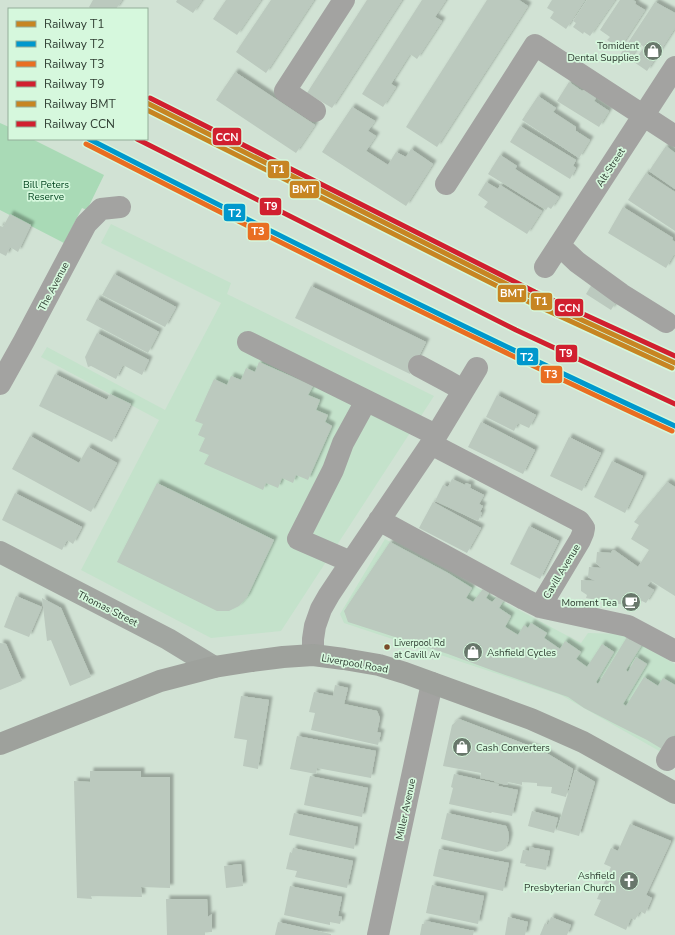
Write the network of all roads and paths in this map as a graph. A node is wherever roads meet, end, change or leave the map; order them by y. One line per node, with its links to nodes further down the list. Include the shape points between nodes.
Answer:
1 (344, 0): 3 (street, via 285,91)
2 (675, 67): 4 (street, Alt Street)
3 (315, 111)
4 (643, 115): 5 (street); 6 (street, via 535,45); 8 (street, Alt Street)
5 (675, 136)
6 (446, 184)
7 (120, 206): 14 (street, The Avenue, via 101,209 86,224)
8 (559, 245): 9 (street, Alt Street); 10 (street, via 577,262)
9 (545, 267)
10 (666, 322)
11 (248, 342): 16 (street)
12 (419, 366): 15 (street)
13 (478, 368): 15 (street)
14 (0, 384)
15 (463, 390): 17 (street)
16 (366, 401): 17 (street); 20 (street, via 343,443 333,470 298,539)
17 (434, 439): 18 (street); 21 (street, Cavill Avenue, via 579,522 584,528 580,540)
18 (379, 520): 20 (street); 21 (street, Cavill Avenue)
19 (0, 552): 24 (main road, Thomas Street, via 168,639)
20 (351, 562): 23 (street, via 321,609 315,626)
21 (540, 606): 22 (street, via 628,626)
22 (675, 651)
23 (313, 655): 24 (highway, Liverpool Road); 25 (highway, Liverpool Road, via 379,665)
24 (214, 667): 26 (highway, Liverpool Road, via 152,683)
25 (432, 683): 27 (highway, Liverpool Road, via 583,742); 28 (street, Miller Avenue)
26 (0, 744)
27 (675, 793)
28 (378, 935)

